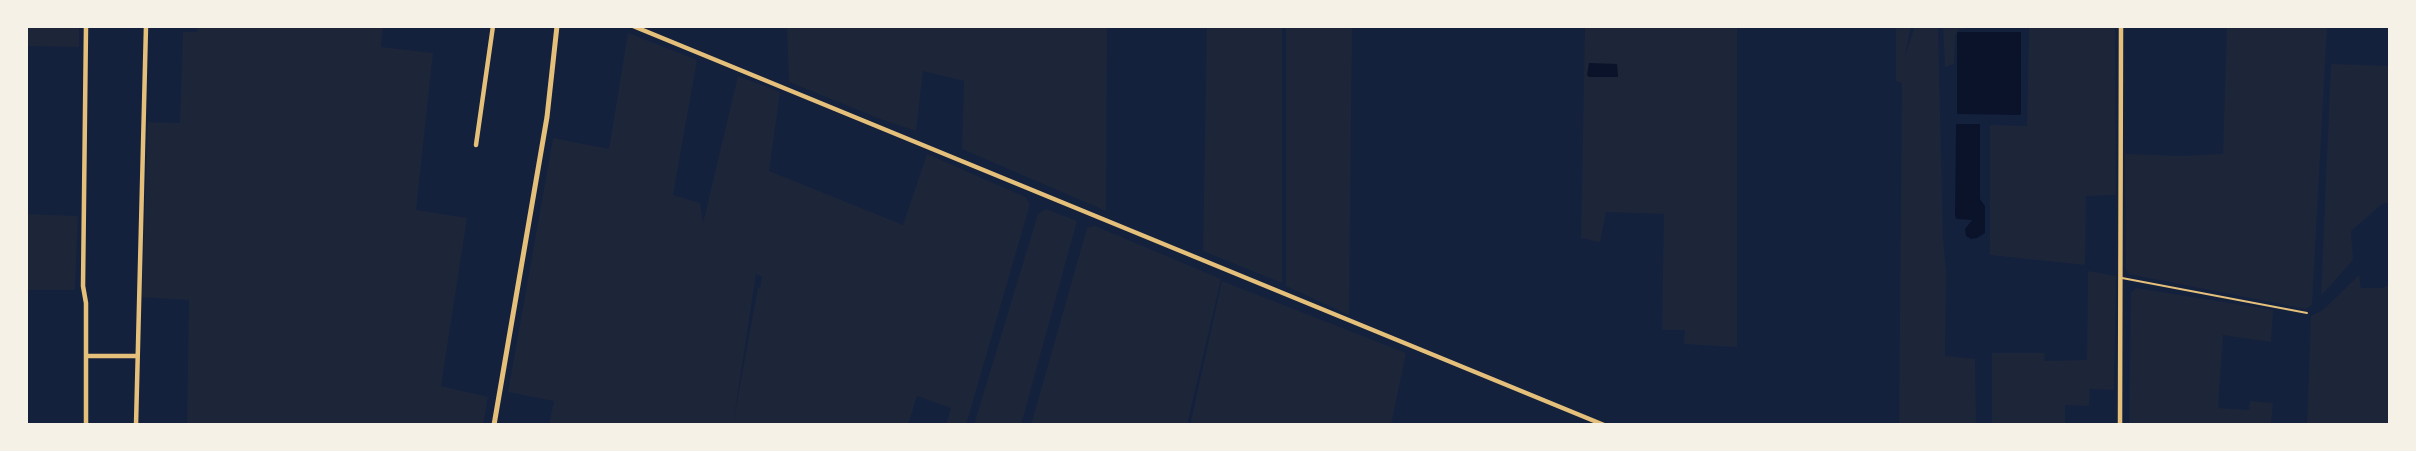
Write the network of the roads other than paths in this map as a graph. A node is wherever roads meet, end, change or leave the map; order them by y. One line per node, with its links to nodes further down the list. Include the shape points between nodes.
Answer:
1 (86, 26): 10 (street, via 83,286)
2 (146, 26): 11 (street)
3 (493, 26): 7 (street)
4 (556, 26): 14 (street, via 546,117)
5 (633, 26): 15 (street)
6 (2121, 26): 8 (street)
7 (476, 145)
8 (2121, 278): 9 (lane); 16 (street)
9 (2307, 312)
10 (86, 356): 11 (street); 12 (street)
11 (138, 356): 13 (street)
12 (86, 425)
13 (136, 425)
14 (494, 425)
15 (1604, 425)
16 (2120, 425)

